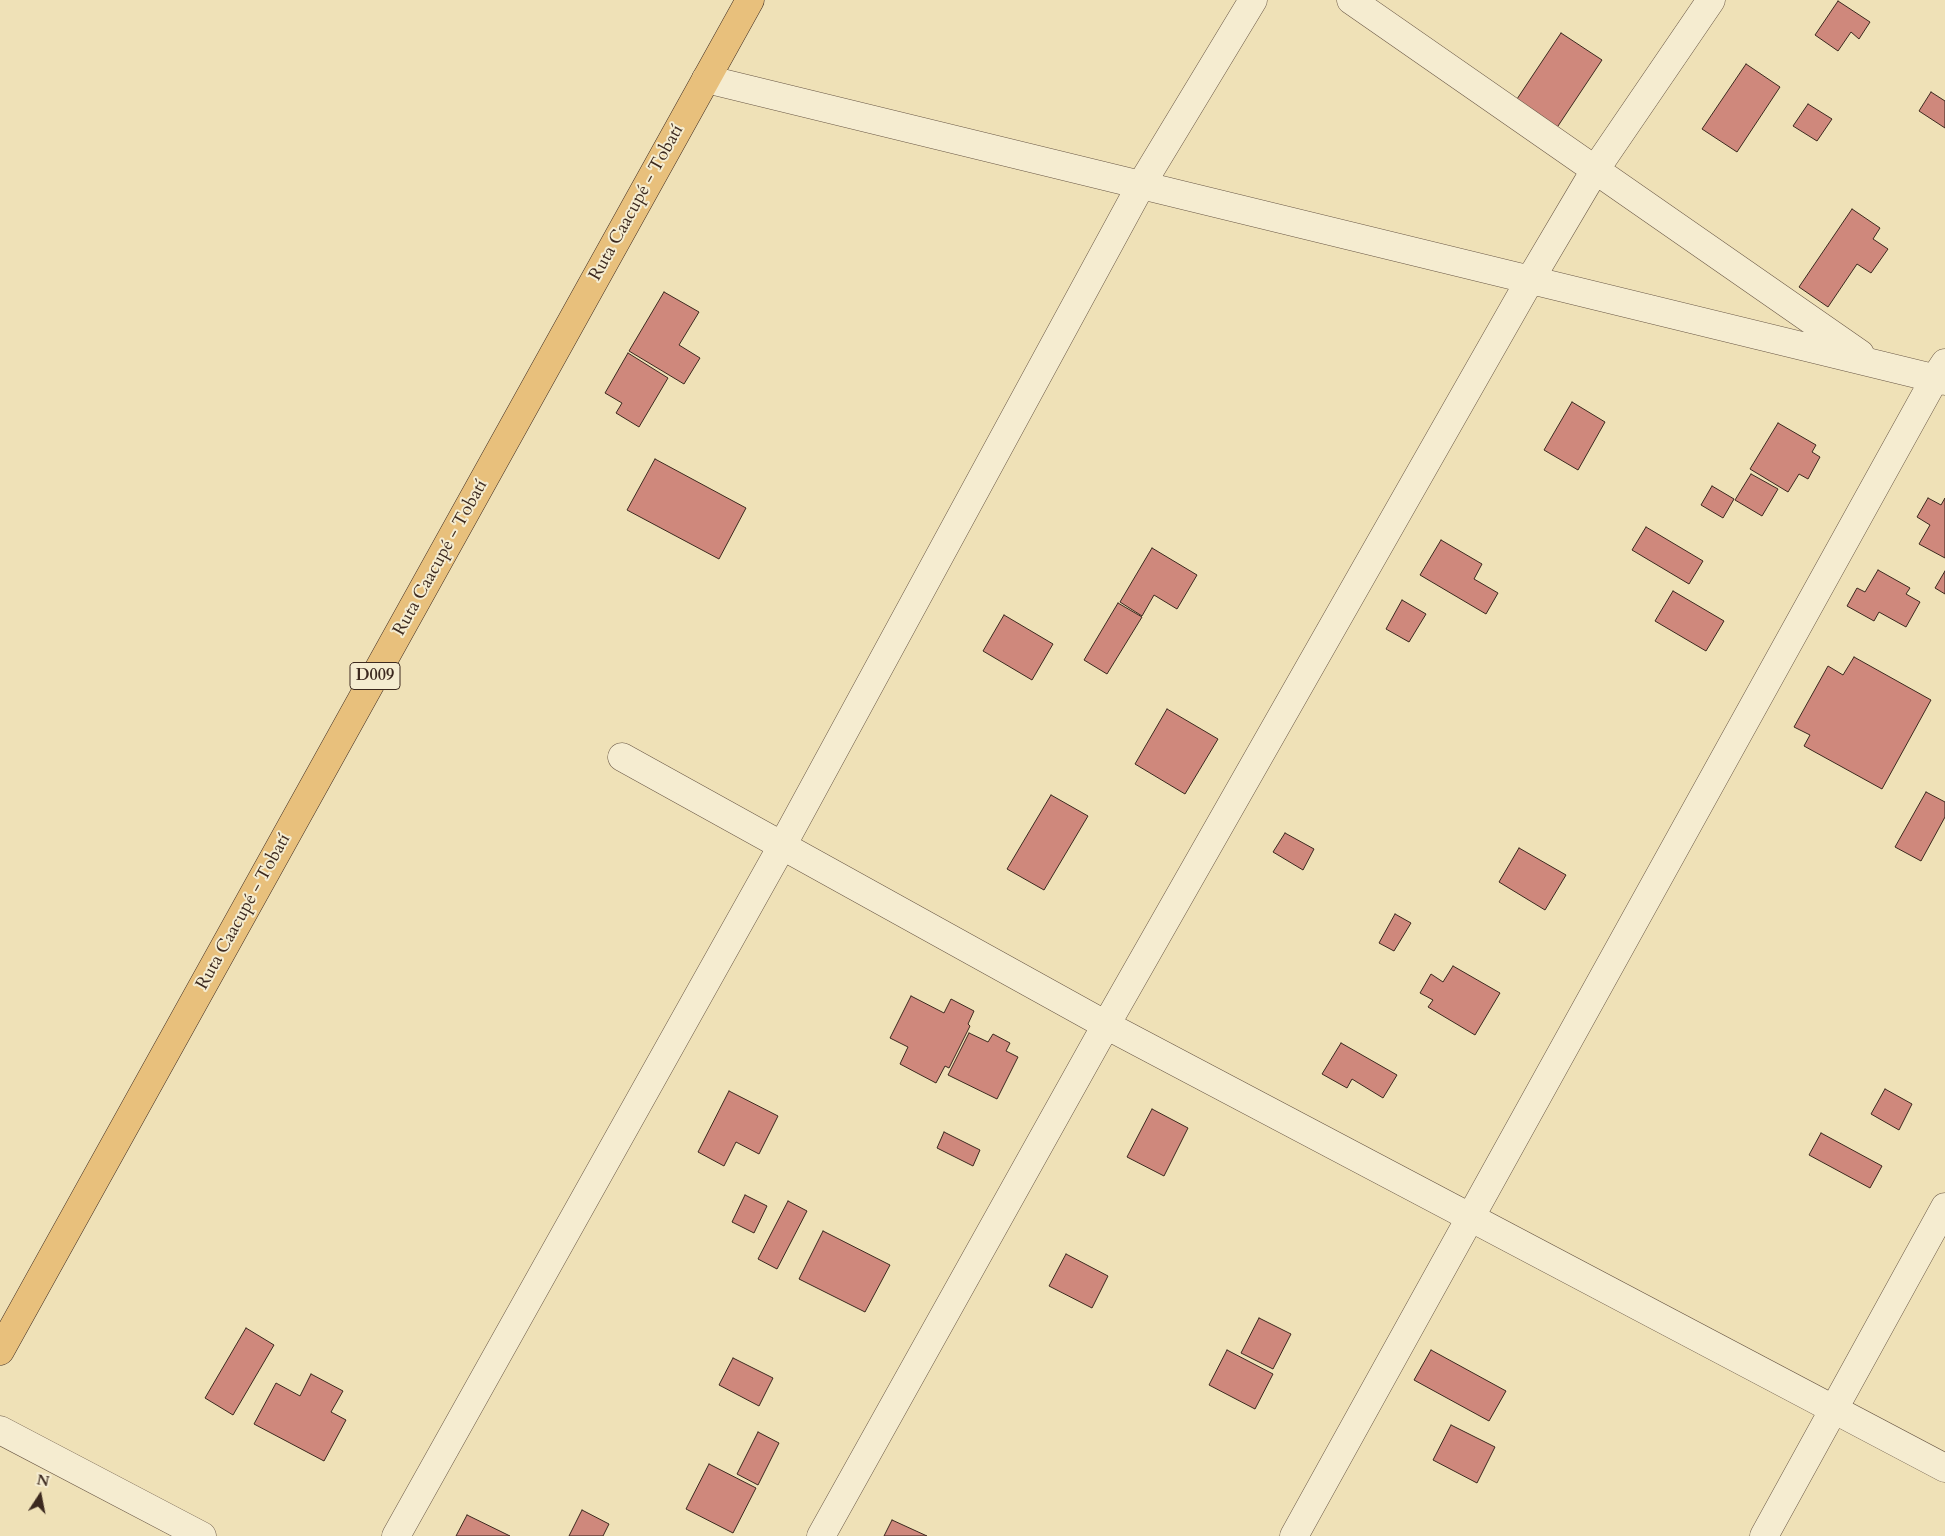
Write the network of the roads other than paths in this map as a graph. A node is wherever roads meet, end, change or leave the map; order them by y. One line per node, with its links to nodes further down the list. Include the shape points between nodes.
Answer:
1 (750, 0): 5 (main road, Ruta Caacupé - Tobatí / D009)
2 (1253, 0): 7 (street)
3 (1351, 0): 6 (street)
4 (1711, 0): 6 (street)
5 (706, 79): 7 (street); 16 (main road, Ruta Caacupé - Tobatí / D009)
6 (1595, 170): 8 (street); 9 (street)
7 (1141, 185): 8 (street); 12 (street)
8 (1530, 280): 9 (street); 13 (street)
9 (1873, 363): 10 (street)
10 (1942, 374): 15 (street)
11 (622, 757): 12 (street)
12 (782, 846): 13 (street); 21 (street)
13 (1106, 1025): 15 (street); 22 (street)
14 (1945, 1207): 17 (street)
15 (1471, 1218): 17 (street); 23 (street)
16 (0, 1351)
17 (1834, 1409): 19 (street); 24 (street)
18 (0, 1430): 20 (street)
19 (1945, 1468)
20 (202, 1536)
21 (396, 1536)
22 (821, 1536)
23 (1294, 1536)
24 (1764, 1536)

